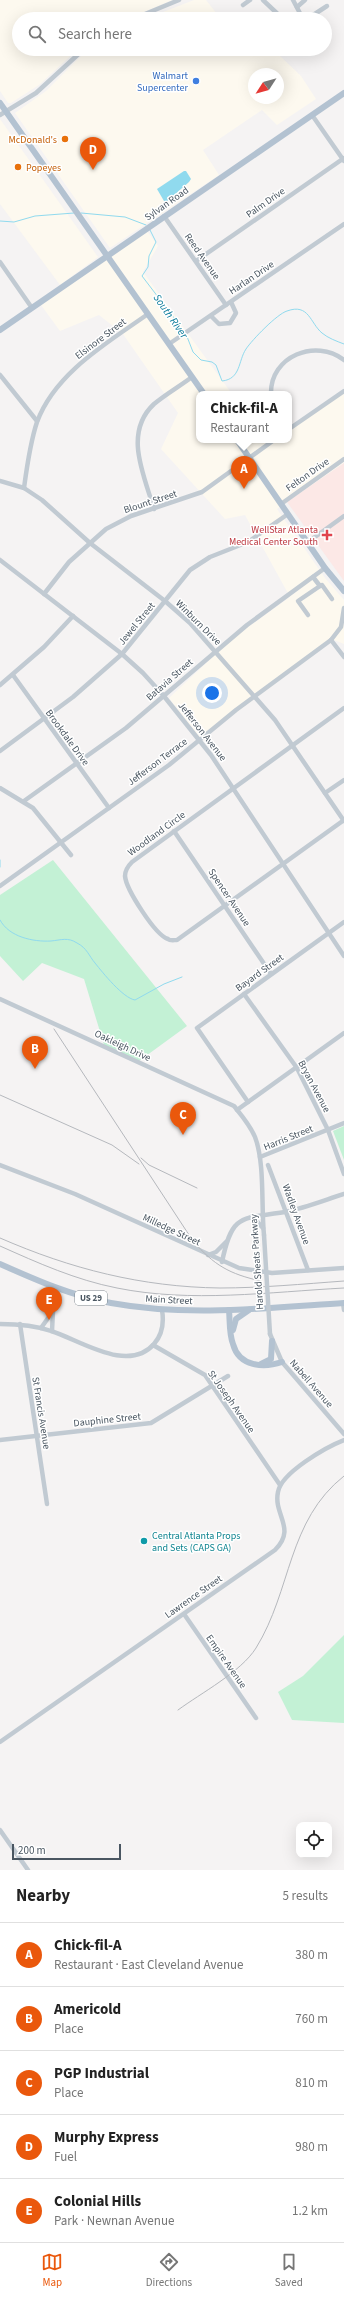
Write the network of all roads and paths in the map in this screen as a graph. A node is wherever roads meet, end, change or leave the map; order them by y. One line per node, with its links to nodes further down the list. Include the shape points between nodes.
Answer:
1 (179, 0): 9 (street)
2 (250, 0): 6 (street)
3 (263, 0): 10 (street)
4 (292, 0): 8 (street)
5 (305, 0): 8 (street)
6 (243, 6)
7 (327, 6): 12 (street)
8 (297, 7): 11 (street)
9 (150, 12)
10 (275, 12)
11 (300, 12)
12 (318, 12)
13 (76, 56): 16 (street, via 36,92)
14 (344, 93): 17 (main road, Sylvan Road)
15 (0, 103): 16 (main road)
16 (3, 113): 21 (main road)
17 (312, 115): 18 (street); 19 (main road, Sylvan Road)
18 (344, 159): 22 (street, Palm Drive)
19 (164, 216): 21 (main road, Sylvan Road); 22 (street, Reed Avenue)
20 (344, 224): 24 (street, Harlan Drive)
21 (107, 257): 26 (main road, Sylvan Road); 27 (main road)
22 (196, 261): 25 (street, Reed Avenue)
23 (0, 262): 26 (street)
24 (231, 302): 25 (street, Harlan Drive); 28 (street, via 236,313 230,323 219,324)
25 (226, 305): 28 (street, Harlan Drive)
26 (32, 308): 29 (main road, Sylvan Road)
27 (148, 314): 30 (main road); 37 (street, Elsinore Street, via 75,368 51,396)
28 (211, 316): 30 (street, Harlan Drive)
29 (0, 330)
30 (169, 344): 33 (main road)
31 (344, 360): 35 (street, via 330,351 320,349 300,352 277,371)
32 (0, 375): 37 (street)
33 (192, 378): 34 (main road); 46 (street, via 153,406 138,431 139,455)
34 (202, 391)
35 (272, 391)
36 (344, 391): 38 (street)
37 (37, 422): 44 (street, Elsinore Street)
38 (292, 427)
39 (239, 443): 41 (main road)
40 (270, 443): 41 (street, Blount Street)
41 (249, 458): 45 (main road); 46 (street, Blount Street, via 202,492)
42 (344, 459): 45 (street, Felton Drive)
43 (0, 482): 44 (street, Winburn Drive)
44 (24, 488): 50 (street, Winburn Drive, via 42,500)
45 (281, 504): 47 (main road)
46 (154, 509): 50 (street, Blount Street, via 117,522)
47 (288, 514): 49 (main road); 58 (street, Jewel Street, via 248,542 197,564 183,577)
48 (344, 516): 49 (street)
49 (308, 542): 52 (main road)
50 (90, 543): 56 (street, Blount Street, via 69,562); 58 (street, Winburn Drive)
51 (0, 560): 56 (street, Jefferson Avenue)
52 (325, 568): 53 (street, Batavia Street); 55 (main road)
53 (314, 577): 54 (street); 64 (street, Batavia Street)
54 (320, 586): 57 (street, via 322,585); 60 (street, via 298,601)
55 (344, 591)
56 (44, 594): 61 (street, Jefferson Avenue)
57 (332, 599)
58 (165, 601): 64 (street, Winburn Drive); 65 (street, Jewel Street)
59 (344, 608): 62 (street, Jefferson Terrace)
60 (308, 615)
61 (73, 616): 65 (street, Jefferson Avenue); 67 (street)
62 (343, 625): 63 (street, Jefferson Terrace)
63 (332, 640): 66 (street); 70 (street, Jefferson Terrace)
64 (215, 650): 69 (street, Batavia Street); 70 (street, Winburn Drive)
65 (122, 654): 69 (street, Jefferson Avenue); 72 (street, Jewel Street)
66 (344, 657)
67 (13, 675): 68 (street); 72 (street, Brookdale Drive)
68 (0, 685)
69 (163, 695): 73 (street, Jefferson Avenue); 76 (street, Batavia Street, via 126,728)
70 (255, 696): 73 (street, Jefferson Terrace); 74 (street, Winburn Drive)
71 (344, 708): 74 (street, Woodland Circle)
72 (44, 719): 75 (street, Jewel Street); 76 (street, Brookdale Drive)
73 (200, 740): 79 (street, Jefferson Avenue); 82 (street, Jefferson Terrace)
74 (293, 745): 79 (street, Woodland Circle); 80 (street, Winburn Drive)
75 (0, 751)
76 (76, 764): 81 (street, Batavia Street); 82 (street, Brookdale Drive)
77 (344, 780): 80 (street)
78 (0, 788): 81 (street)
79 (233, 788): 84 (street, Woodland Circle); 87 (street, Jefferson Avenue)
80 (325, 793): 83 (street, Winburn Drive)
81 (24, 801): 85 (street)
82 (109, 808): 85 (street, Jefferson Terrace)
83 (344, 820): 87 (street, Woodland Circle)
84 (174, 831): 89 (street, Spencer Avenue); 89 (street, Woodland Circle, via 126,869 126,881 142,911 163,937 173,940 180,938)
85 (61, 842): 86 (street); 88 (street, Jefferson Terrace)
86 (71, 855)
87 (284, 864): 89 (street, Woodland Circle); 91 (street, Jefferson Avenue)
88 (0, 886)
89 (225, 906): 93 (street, Spencer Avenue)
90 (344, 922): 91 (street, Bayard Street)
91 (330, 932): 92 (street, Jefferson Avenue); 93 (street, Bayard Street)
92 (344, 956)
93 (271, 974): 94 (street, Bayard Street)
94 (244, 994): 97 (street, Bryan Avenue); 98 (street, Bayard Street, via 197,1028)
95 (0, 999): 99 (street, Oakleigh Drive, via 234,1106)
96 (344, 1033): 97 (street)
97 (297, 1068): 98 (street); 101 (street, Bryan Avenue)
98 (248, 1102): 99 (street)
99 (237, 1110): 102 (street, via 248,1123)
100 (344, 1123): 101 (street, Harris Street)
101 (328, 1130): 102 (street, Harris Street); 105 (street, Bryan Avenue)
102 (260, 1157): 108 (street, Harold Sheats Parkway)
103 (0, 1165): 112 (street, Milledge Street, via 75,1194)
104 (268, 1165): 107 (street, Wadley Avenue)
105 (344, 1174)
106 (344, 1194): 107 (street)
107 (286, 1212): 108 (street); 116 (street, Wadley Avenue)
108 (262, 1214): 109 (street); 110 (street, Harold Sheats Parkway)
109 (252, 1216): 110 (street); 111 (street, via 236,1224)
110 (264, 1229): 128 (street, Harold Sheats Parkway, bridge)
111 (226, 1242): 112 (street, via 216,1252); 113 (street)
112 (208, 1255): 113 (street, Milledge Street)
113 (222, 1262): 116 (street, Milledge Street, via 257,1272)
114 (0, 1264): 117 (main road, Main Street / US 29)
115 (344, 1268): 116 (street, Milledge Street)
116 (308, 1270)
117 (58, 1289): 120 (main road, Main Street / US 29, via 111,1303); 122 (street)
118 (344, 1305): 119 (main road, Main Street / US 29)
119 (253, 1308): 121 (main road, Main Street / US 29); 127 (main road, via 236,1320)
120 (162, 1310): 121 (main road, Main Street / US 29); 129 (street, via 164,1319 161,1332)
121 (228, 1310): 127 (main road)
122 (53, 1311): 125 (street); 126 (street)
123 (0, 1324): 124 (street)
124 (20, 1324): 125 (street); 135 (street, St Francis Avenue)
125 (41, 1328): 126 (street)
126 (52, 1331): 129 (street, via 120,1357 138,1355)
127 (231, 1335): 131 (main road, via 238,1355)
128 (272, 1341): 130 (street, Harold Sheats Parkway); 131 (main road, via 271,1359 264,1364)
129 (153, 1345): 133 (street, St Joseph Avenue, via 205,1375)
130 (282, 1362): 131 (main road, via 270,1366); 134 (street, Nabell Avenue)
131 (255, 1365)
132 (228, 1376): 133 (street, Dauphine Street)
133 (211, 1387): 135 (street, Dauphine Street, via 151,1423); 138 (street, St Joseph Avenue)
134 (344, 1434)
135 (36, 1435): 136 (street, Dauphine Street); 139 (street, St Francis Avenue)
136 (0, 1440)
137 (344, 1440): 138 (street, via 322,1451 287,1476)
138 (280, 1485): 140 (street, Lawrence Street, via 277,1500 285,1530 280,1545)
139 (47, 1504)
140 (184, 1614): 141 (street, Empire Avenue); 142 (street, Lawrence Street)
141 (256, 1718)
142 (0, 1742)
143 (0, 1830): 144 (street)
144 (28, 1870)

